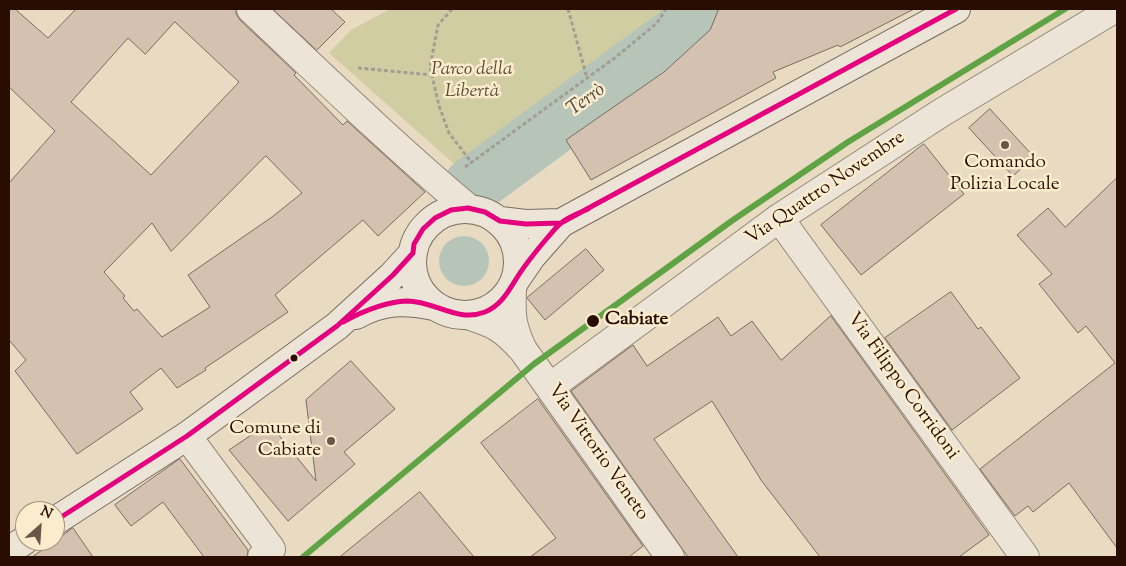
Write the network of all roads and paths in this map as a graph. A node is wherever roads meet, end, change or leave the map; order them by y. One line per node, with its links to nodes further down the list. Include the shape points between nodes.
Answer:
1 (251, 9): 9 (street)
2 (452, 9): 7 (path, via 438,25 430,67)
3 (568, 9): 8 (path)
4 (666, 9): 8 (path, via 657,23)
5 (1114, 9): 13 (street, Via Quattro Novembre, via 941,113)
6 (950, 10): 15 (street)
7 (432, 75): 9 (path, via 342,67); 10 (path, via 449,133)
8 (588, 78): 10 (path)
9 (328, 82): 11 (street)
10 (472, 163): 11 (path)
11 (443, 187): 12 (street)
12 (468, 208): 14 (street, via 485,212); 16 (street, via 451,210 435,218 422,229)
13 (779, 218): 22 (street, Via Quattro Novembre); 27 (street, Via Filippo Corridoni)
14 (500, 221): 15 (street); 17 (street, via 512,236 518,253)
15 (561, 223): 17 (street)
16 (413, 253): 18 (street, via 414,278); 20 (street)
17 (514, 283): 19 (street, via 501,302 485,312); 21 (street, Via Vittorio Veneto, via 513,328)
18 (434, 306): 19 (street); 20 (street, via 408,301 388,303 369,308)
19 (467, 316): 21 (street, Via Vittorio Veneto, via 507,332)
20 (337, 326): 23 (street)
21 (523, 350): 22 (street, Via Vittorio Veneto)
22 (550, 387): 26 (street, Via Vittorio Veneto)
23 (187, 436): 24 (street); 25 (street, via 271,549)
24 (65, 515)
25 (262, 557)
26 (670, 557)
27 (1025, 557)

